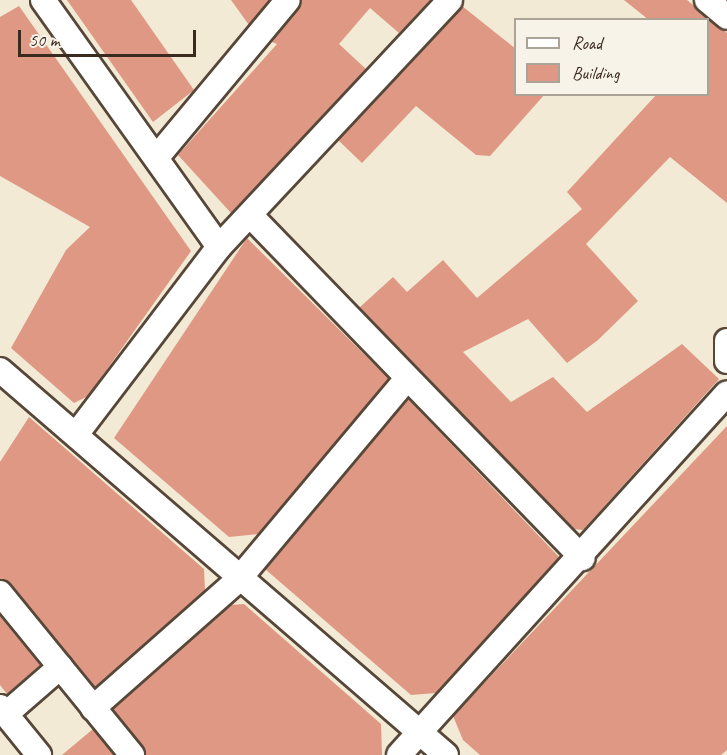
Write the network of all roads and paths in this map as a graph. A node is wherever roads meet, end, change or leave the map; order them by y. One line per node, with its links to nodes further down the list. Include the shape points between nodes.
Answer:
1 (43, 0): 6 (street)
2 (288, 0): 6 (street)
3 (450, 0): 7 (street)
4 (707, 0): 5 (street)
5 (727, 17)
6 (158, 157): 8 (street)
7 (252, 217): 8 (street); 12 (street)
8 (219, 247): 14 (street)
9 (727, 341): 10 (street)
10 (727, 361)
11 (0, 370): 14 (street)
12 (406, 380): 15 (street); 16 (street)
13 (727, 393): 15 (street)
14 (78, 432): 16 (street)
15 (582, 558): 21 (street)
16 (238, 580): 19 (street); 21 (street)
17 (0, 593): 18 (street)
18 (60, 667): 19 (street); 20 (street)
19 (93, 708): 23 (street)
20 (3, 710): 22 (street)
21 (420, 733): 24 (street); 25 (street)
22 (39, 755)
23 (132, 755)
24 (399, 755)
25 (446, 755)

